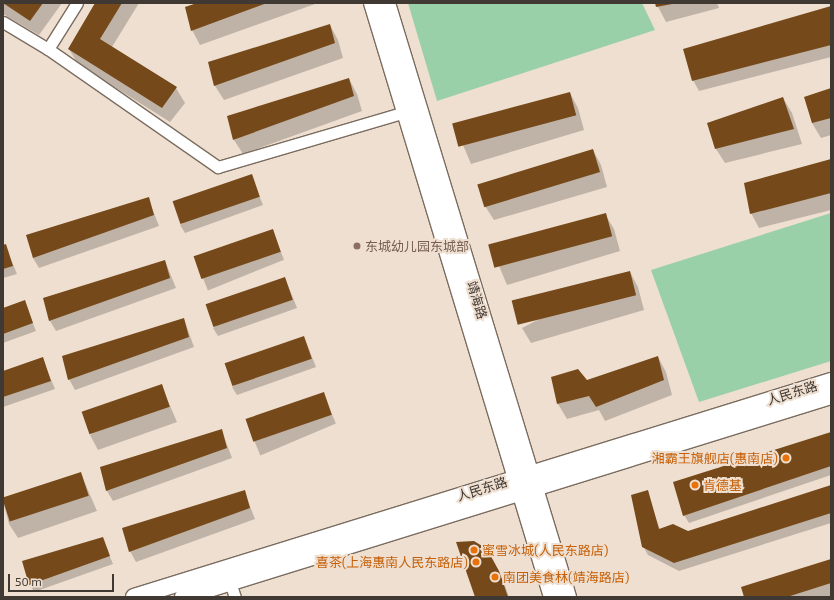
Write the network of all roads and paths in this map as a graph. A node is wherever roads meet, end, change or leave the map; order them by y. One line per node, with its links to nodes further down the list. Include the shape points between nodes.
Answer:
1 (77, 3): 5 (street)
2 (372, 3): 6 (street, 靖海路)
3 (387, 3): 6 (street, 靖海路)
4 (3, 22): 5 (street)
5 (48, 49): 6 (street, via 218,167)
6 (412, 110): 9 (street, 靖海路)
7 (831, 381): 9 (street, 人民东路)
8 (831, 396): 9 (street, 人民东路)
9 (526, 483): 10 (street, 人民东路); 11 (street, 人民东路); 13 (street, 靖海路); 14 (street, 靖海路)
10 (232, 590): 12 (street, 人民东路)
11 (134, 597)
12 (183, 597)
13 (552, 597)
14 (568, 597)

